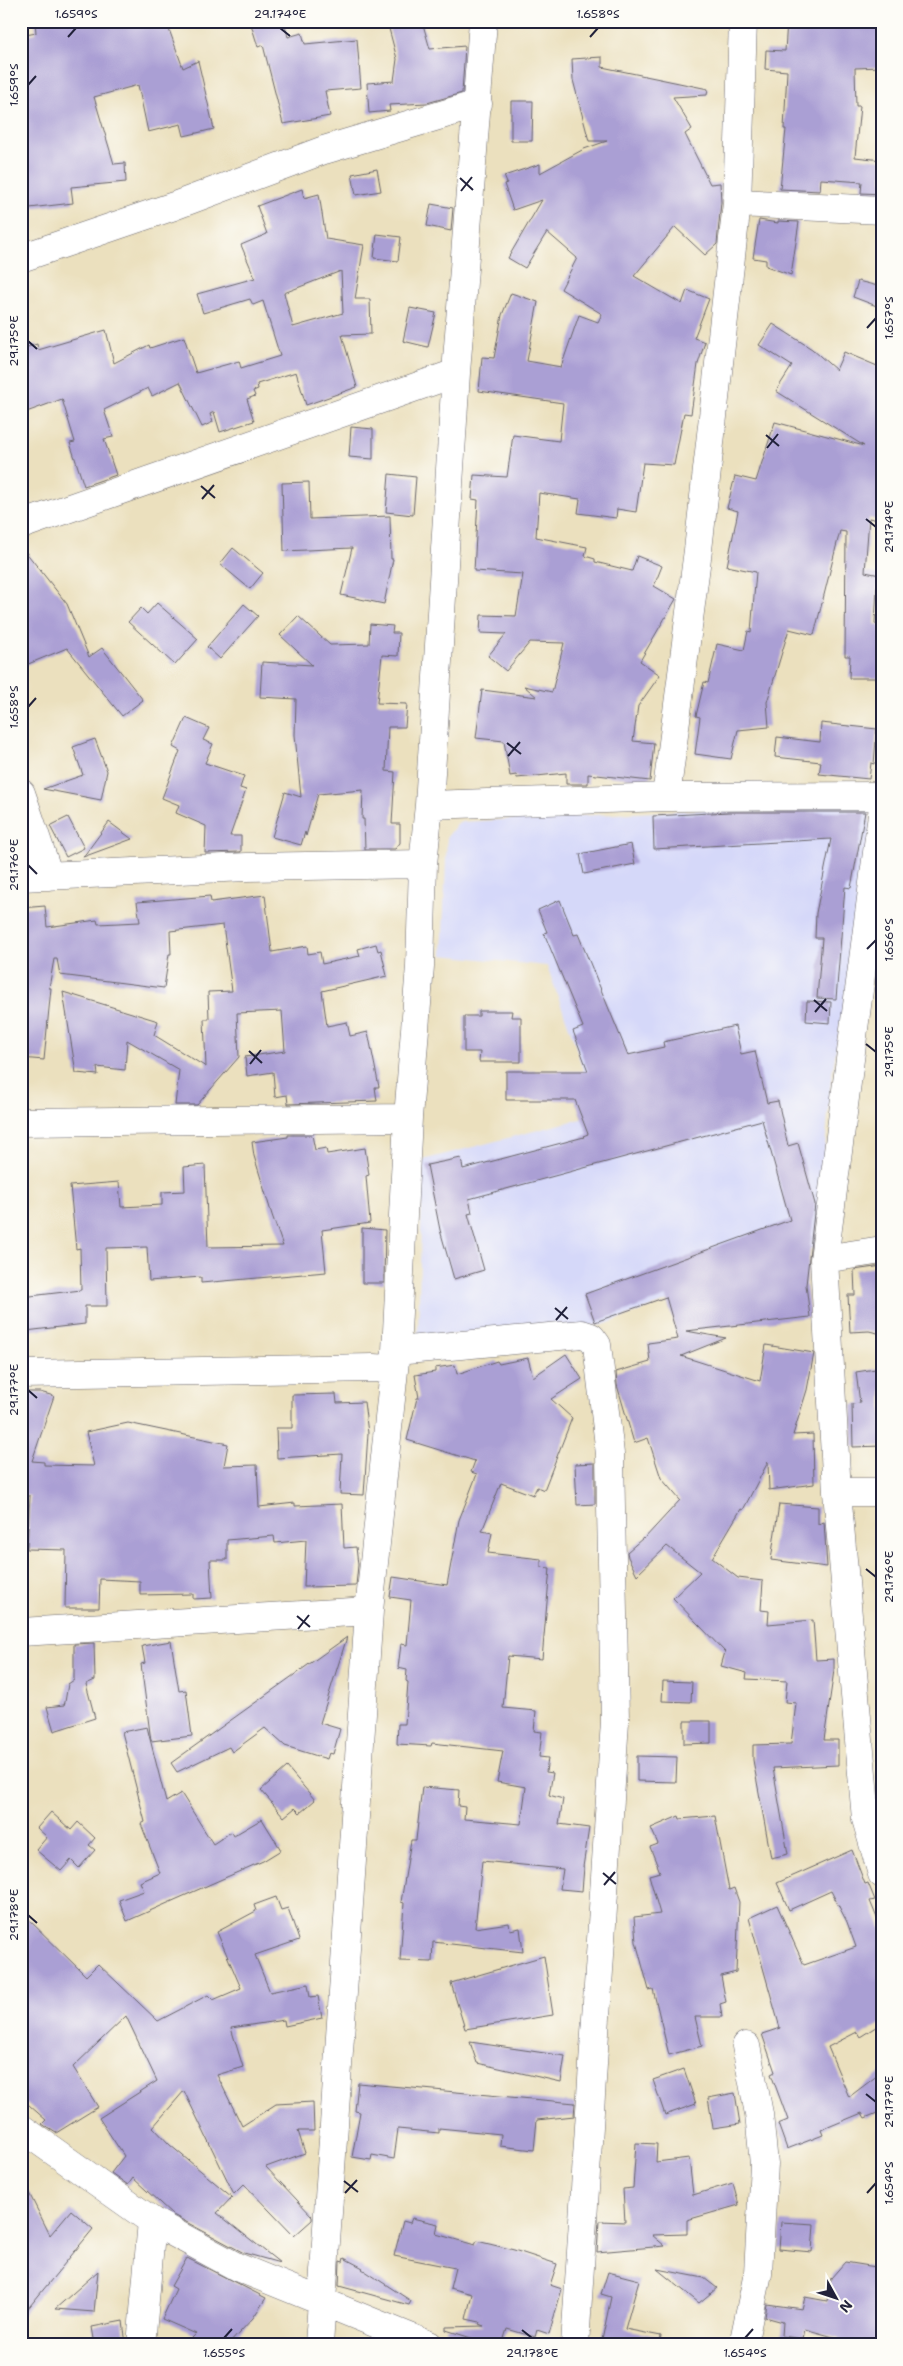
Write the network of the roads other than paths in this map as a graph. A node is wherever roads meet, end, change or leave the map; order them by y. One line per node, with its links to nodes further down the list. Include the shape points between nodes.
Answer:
1 (483, 21): 3 (street)
2 (743, 21): 4 (street)
3 (478, 104): 6 (street, via 324,150); 7 (street)
4 (737, 203): 5 (street); 11 (street)
5 (882, 210)
6 (21, 258)
7 (456, 373): 8 (street); 12 (street)
8 (21, 525)
9 (21, 793): 16 (street)
10 (882, 796): 11 (street)
11 (666, 797): 12 (street)
12 (429, 805): 15 (street)
13 (882, 814): 14 (street)
14 (880, 857): 21 (street)
15 (423, 864): 16 (street, via 247,867); 18 (street, via 420,966)
16 (49, 876): 17 (street)
17 (21, 877)
18 (408, 1118): 19 (street); 22 (street)
19 (21, 1122)
20 (882, 1250): 21 (street)
21 (824, 1259): 24 (street)
22 (394, 1360): 23 (street, via 363,1368); 26 (street); 36 (street, via 582,1334 591,1337 597,1345 610,1454 615,1721)
23 (21, 1374)
24 (837, 1492): 25 (street); 28 (street, via 866,1819)
25 (882, 1492)
26 (370, 1611): 27 (street); 32 (street)
27 (21, 1632)
28 (882, 1874)
29 (746, 2046): 37 (street, via 760,2114 764,2164 758,2273)
30 (21, 2128): 31 (street)
31 (152, 2221): 32 (street, via 237,2267); 33 (street)
32 (322, 2301): 34 (street); 35 (street)
33 (141, 2345)
34 (319, 2345)
35 (429, 2345)
36 (575, 2345)
37 (743, 2345)

